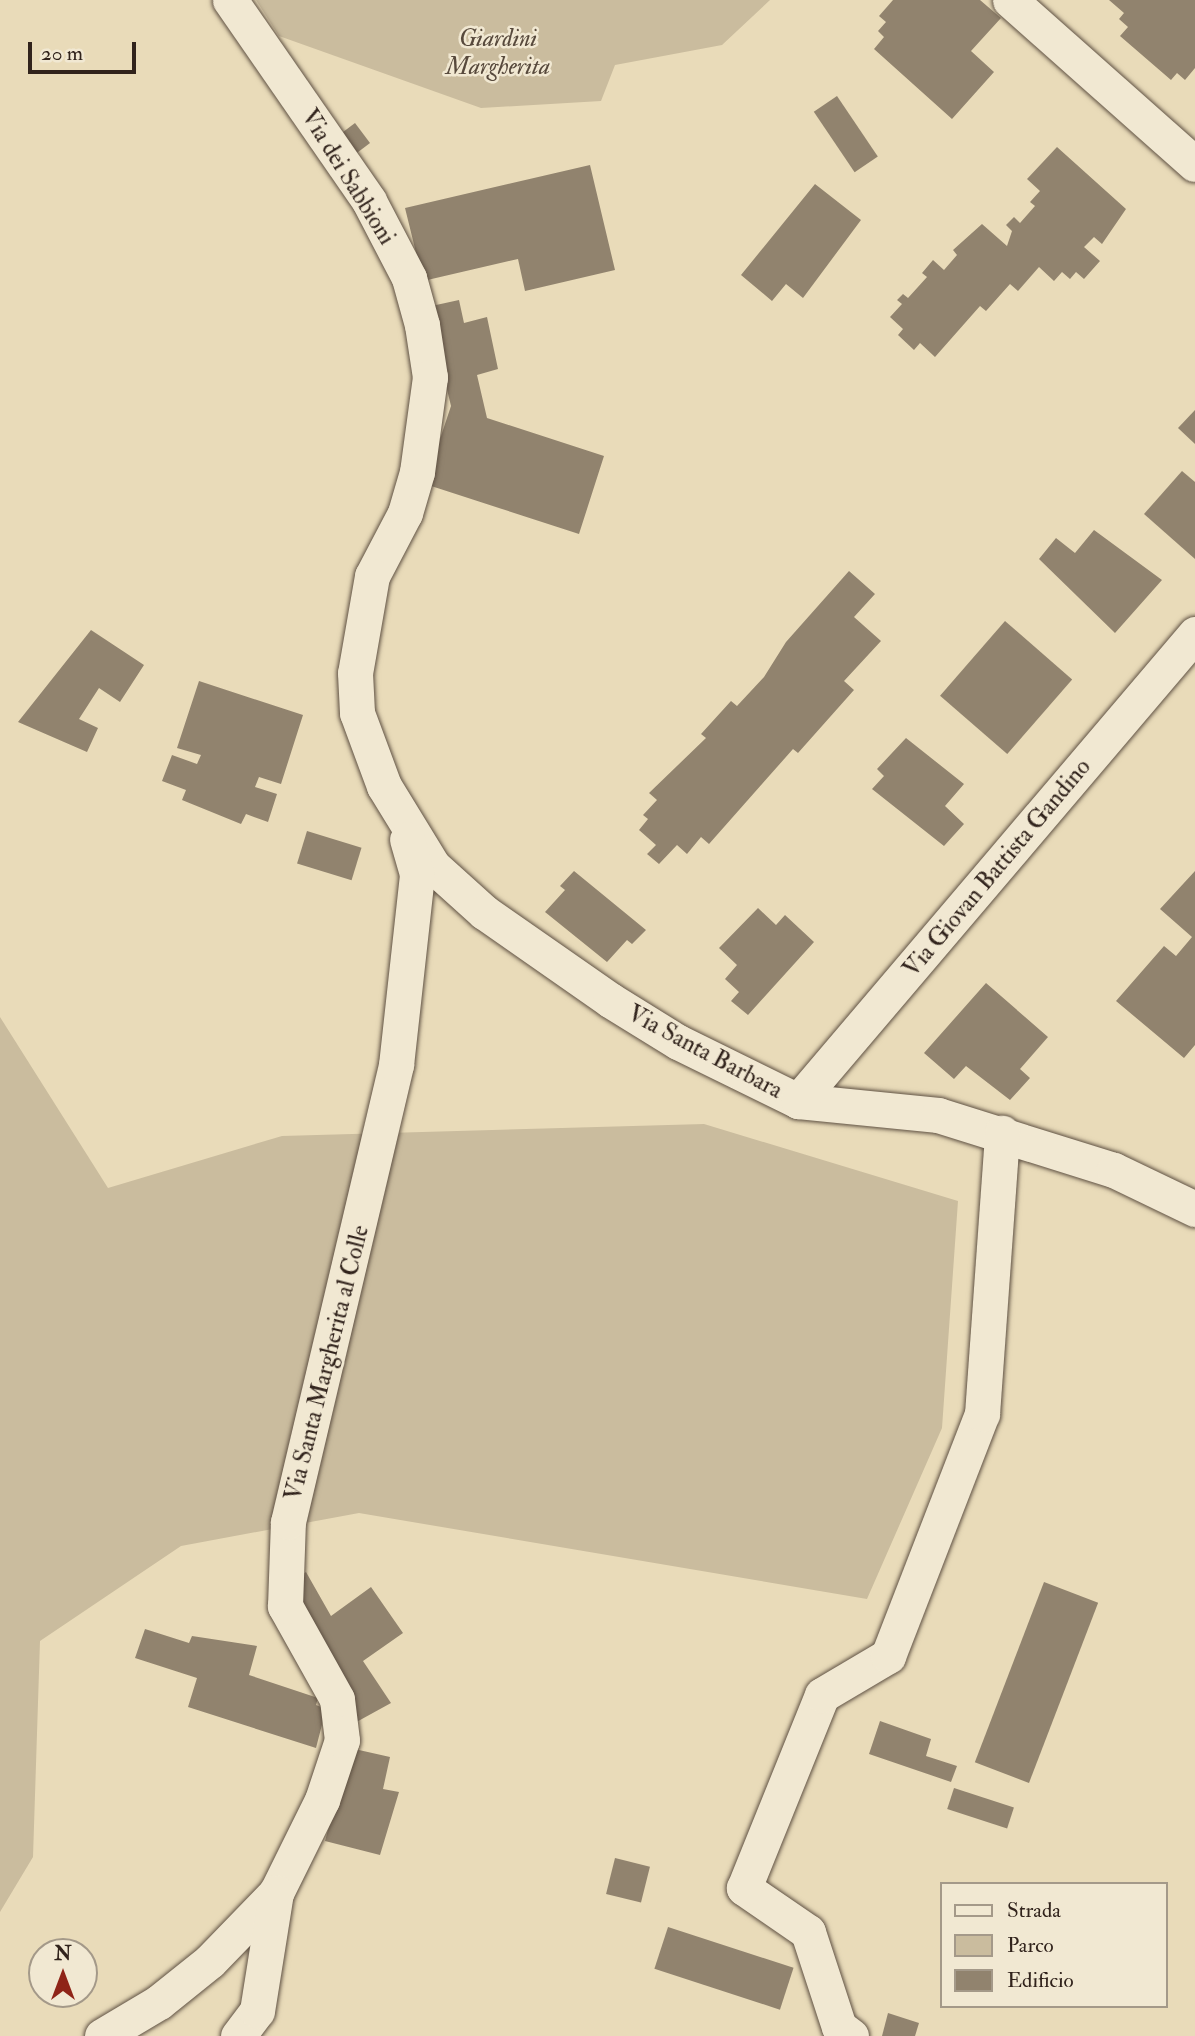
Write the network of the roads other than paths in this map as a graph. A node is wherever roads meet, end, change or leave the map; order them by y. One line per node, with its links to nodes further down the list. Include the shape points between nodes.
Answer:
1 (230, 0): 5 (street, Via dei Sabbioni, via 369,201 409,278 422,325 430,377 417,472 405,513 372,576 355,673 357,713)
2 (1010, 0): 3 (street)
3 (1195, 164)
4 (1195, 634): 6 (street, Via Giovan Battista Gandino)
5 (399, 813): 6 (street, Via Santa Barbara, via 433,866 484,912 678,1042); 9 (street, Via Santa Margherita al Colle, via 417,874 396,1065 358,1242 299,1461 284,1578 285,1606 337,1699 342,1740 322,1800)
6 (798, 1101): 7 (street, Via Santa Barbara, via 939,1115)
7 (1002, 1133): 8 (street, Via Santa Barbara, via 1114,1170); 12 (street, via 982,1413 888,1656 822,1695 744,1888 808,1932 839,2027)
8 (1195, 1209)
9 (276, 1892): 10 (street, Via Santa Margherita al Colle, via 210,1961 159,2002); 11 (street, Via Santa Margherita al Colle, via 257,2011)
10 (102, 2036)
11 (238, 2036)
12 (851, 2036)

